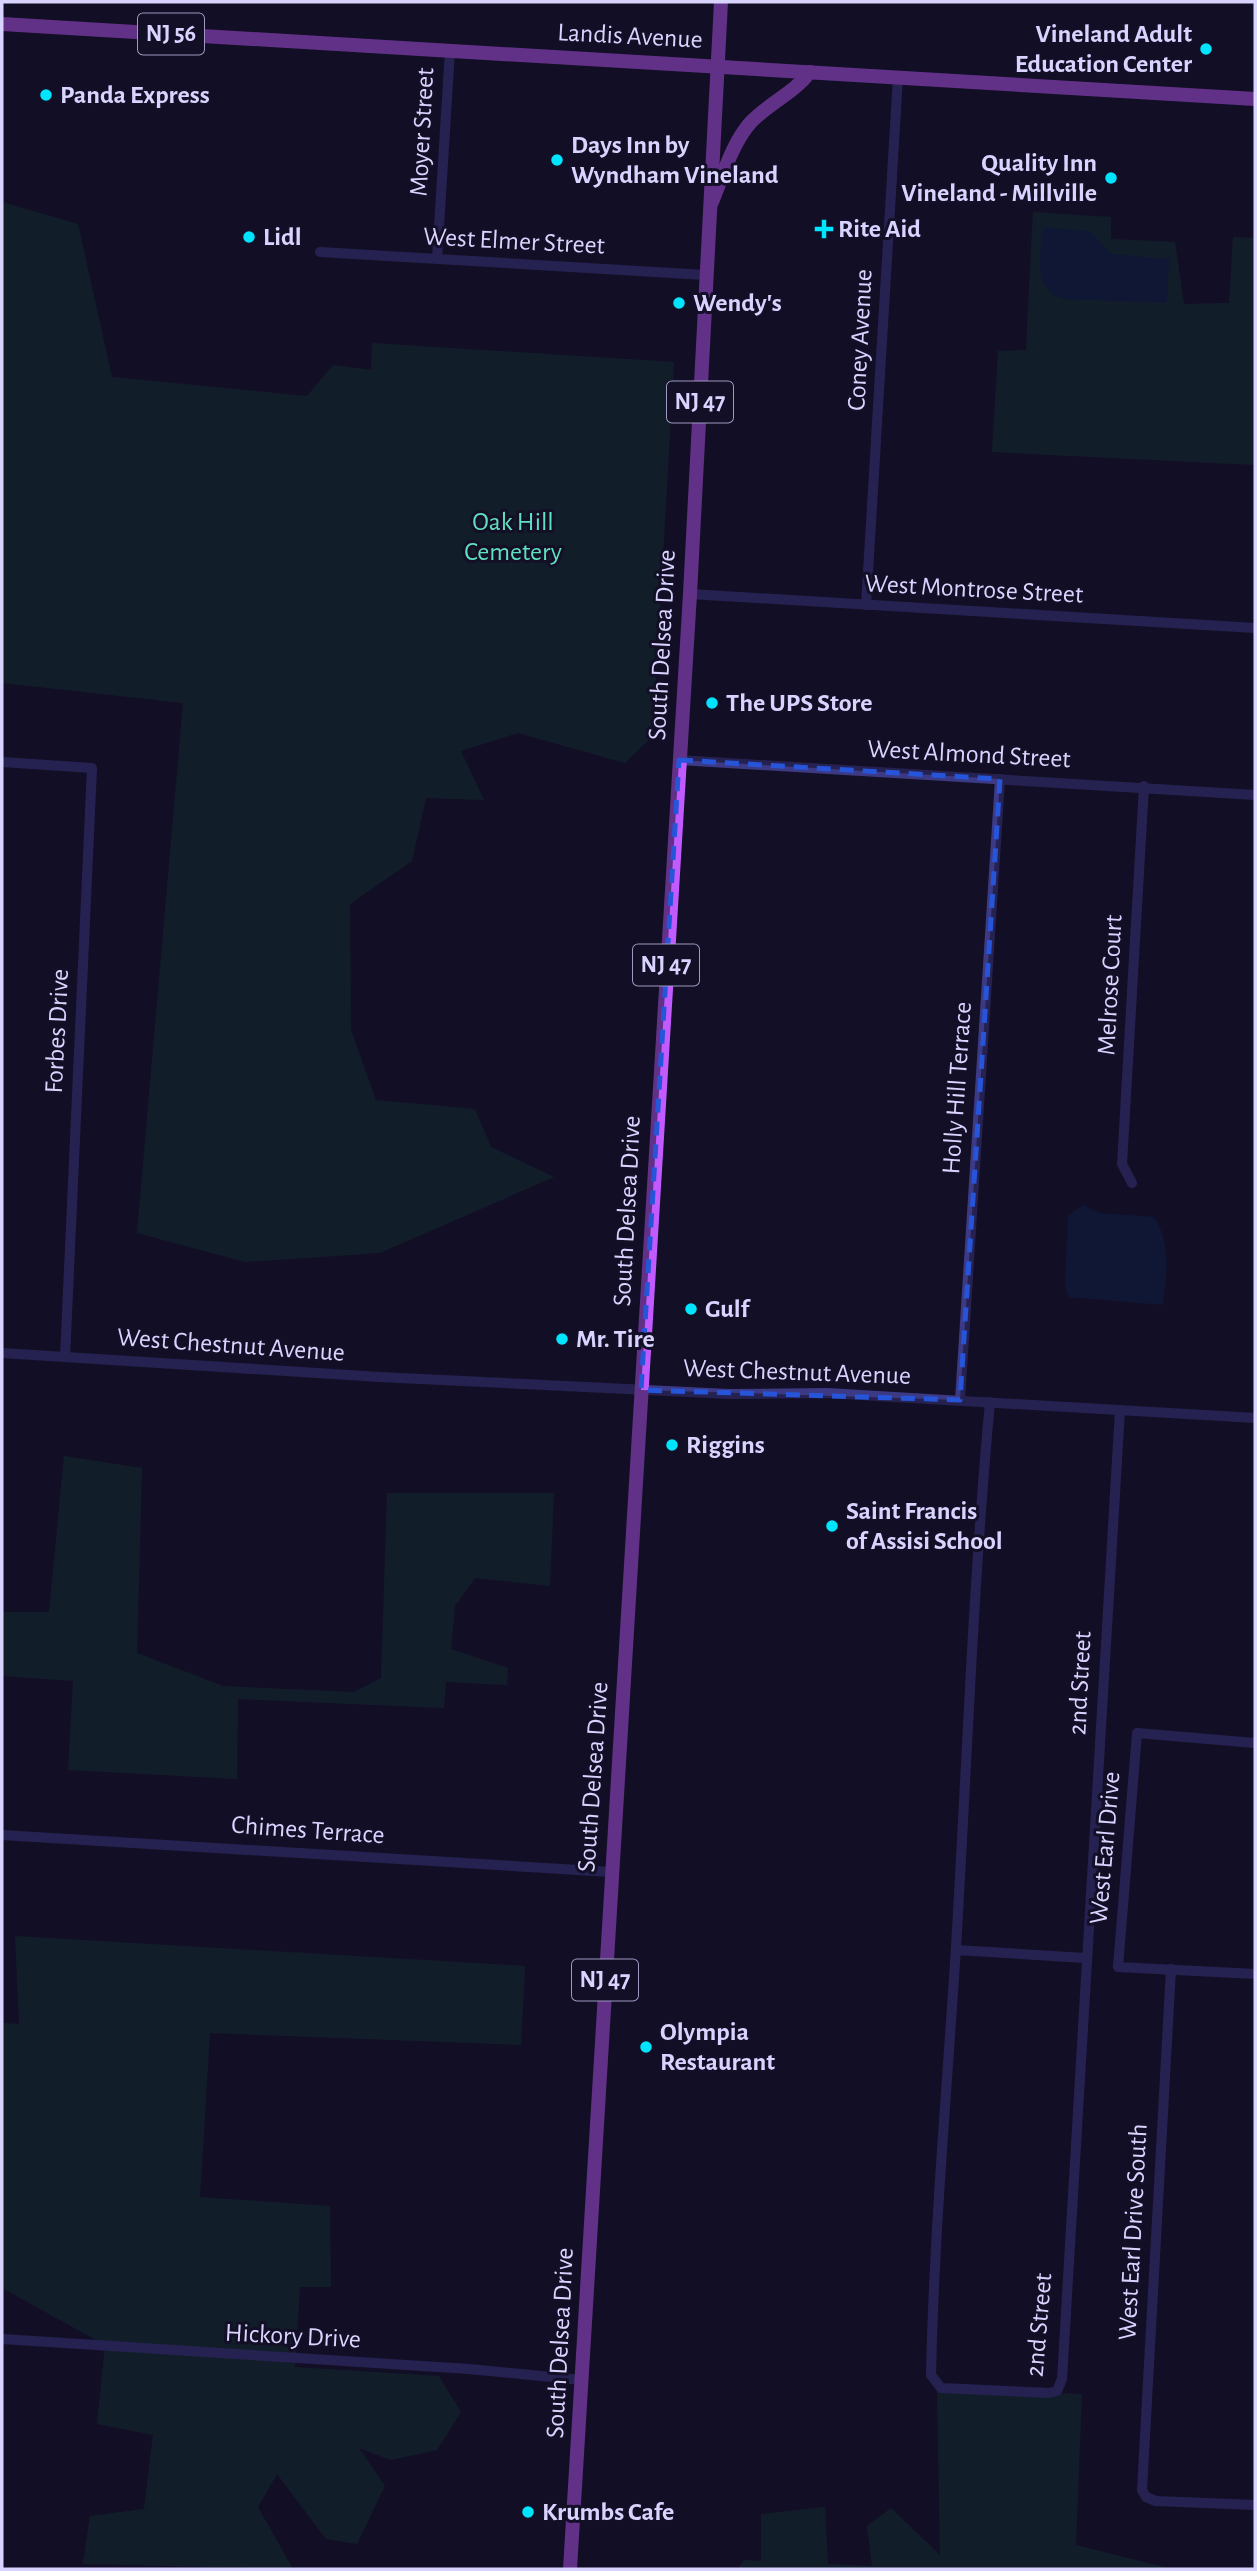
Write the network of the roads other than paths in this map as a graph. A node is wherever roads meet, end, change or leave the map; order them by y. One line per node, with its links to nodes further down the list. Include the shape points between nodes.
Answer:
1 (720, 2): 4 (main road, NJ 47)
2 (2, 24): 3 (main road, Landis Avenue / NJ 56)
3 (450, 50): 4 (main road, Landis Avenue / NJ 56); 10 (street, Moyer Street)
4 (717, 66): 5 (main road, Landis Avenue); 8 (main road, South Delsea Drive / NJ 47)
5 (810, 72): 6 (main road, Landis Avenue); 8 (main road, via 742,134)
6 (898, 77): 7 (main road, Landis Avenue); 13 (street, Coney Avenue)
7 (1255, 99)
8 (709, 209): 11 (main road, South Delsea Drive / NJ 47)
9 (320, 252): 10 (street, West Elmer Street)
10 (437, 259): 11 (street, West Elmer Street)
11 (705, 275): 12 (main road, South Delsea Drive / NJ 47)
12 (690, 594): 13 (street, West Montrose Street); 15 (main road, South Delsea Drive / NJ 47)
13 (866, 605): 14 (street, West Montrose Street)
14 (1255, 628)
15 (679, 760): 17 (street, West Almond Street); 23 (main road, South Delsea Drive / NJ 47)
16 (2, 762): 22 (street, Forbes Drive, via 92,768)
17 (1000, 779): 18 (street, West Almond Street); 24 (street, Holly Hill Terrace)
18 (1144, 786): 19 (street, West Almond Street); 20 (street, Melrose Court, via 1122,1164)
19 (1255, 795)
20 (1132, 1183)
21 (2, 1353): 22 (street, West Chestnut Avenue)
22 (65, 1357): 23 (street, West Chestnut Avenue)
23 (641, 1390): 24 (street, West Chestnut Avenue); 31 (main road, South Delsea Drive / NJ 47)
24 (960, 1401): 25 (street, West Chestnut Avenue)
25 (990, 1402): 26 (street, West Chestnut Avenue); 32 (street, 2nd Street)
26 (1120, 1410): 27 (street, West Chestnut Avenue); 33 (street, 2nd Street)
27 (1255, 1418)
28 (1255, 1733): 29 (street)
29 (1255, 1743): 34 (street, West Earl Drive, via 1137,1733 1118,1967)
30 (2, 1835): 31 (street, Chimes Terrace)
31 (611, 1872): 37 (main road, South Delsea Drive / NJ 47)
32 (956, 1950): 33 (street); 33 (street, 2nd Street, via 932,2333 931,2375 941,2388 1049,2393 1057,2391 1062,2379)
33 (1085, 1958)
34 (1171, 1969): 35 (street); 38 (street, West Earl Drive South, via 1141,2484 1146,2497 1156,2501)
35 (1255, 1974)
36 (2, 2339): 37 (street, Hickory Drive)
37 (582, 2380): 39 (main road, South Delsea Drive / NJ 47)
38 (1255, 2505)
39 (570, 2569)

